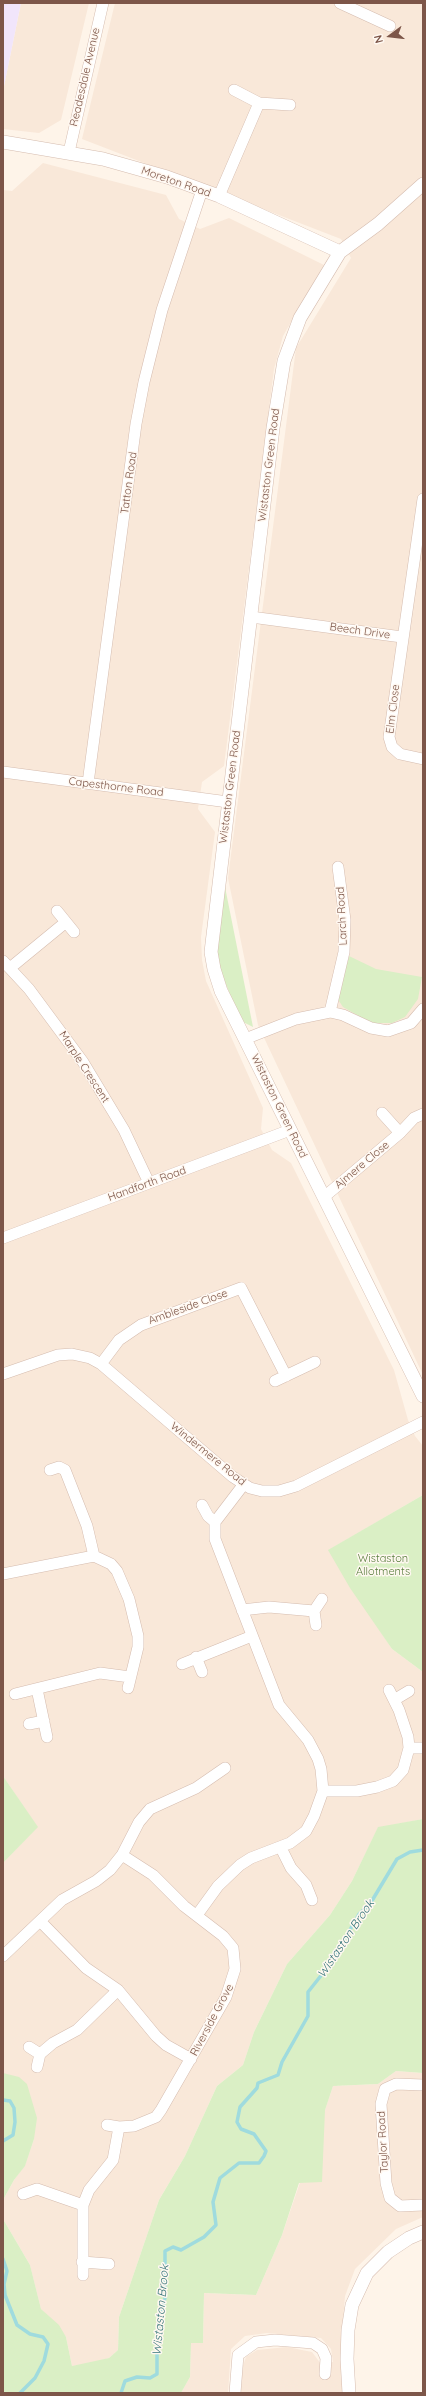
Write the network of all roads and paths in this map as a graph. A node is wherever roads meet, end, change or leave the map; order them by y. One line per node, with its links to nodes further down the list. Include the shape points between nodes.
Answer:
1 (103, 3): 8 (street, Readesdale Avenue)
2 (340, 3): 3 (street)
3 (390, 26)
4 (234, 90): 5 (street)
5 (259, 103): 6 (street); 11 (street)
6 (290, 105)
7 (3, 142): 8 (street, Moreton Road)
8 (69, 152): 10 (street, Moreton Road, via 135,167)
9 (423, 184): 12 (street, Wistaston Green Road, via 378,224)
10 (202, 190): 11 (street, Moreton Road); 18 (street, Tatton Road, via 162,310 136,424)
11 (219, 196): 12 (street, Moreton Road)
12 (340, 252): 14 (street, Wistaston Green Road, via 300,318 284,361 273,428)
13 (423, 499): 15 (street, Beech Drive)
14 (251, 617): 15 (street, Beech Drive); 19 (street, Wistaston Green Road)
15 (402, 636): 16 (street, Elm Close, via 389,736 392,747 400,754)
16 (423, 759)
17 (3, 772): 18 (street, Capesthorne Road)
18 (88, 783): 19 (street, Capesthorne Road)
19 (228, 802): 27 (street, Wistaston Green Road, via 211,952 221,991)
20 (338, 867): 26 (street, Larch Road, via 345,920 344,952)
21 (57, 911): 22 (street)
22 (66, 922): 23 (street); 24 (street)
23 (74, 932)
24 (7, 965): 32 (street, Marple Crescent, via 29,989 83,1062 124,1130)
25 (423, 1010): 26 (street, via 411,1023 382,1031)
26 (330, 1012): 27 (street, via 296,1019)
27 (245, 1039): 30 (street, Wistaston Green Road)
28 (382, 1113): 31 (street, Ajmere Close)
29 (423, 1114): 31 (street, Ajmere Close, via 414,1118)
30 (290, 1130): 32 (street, Handforth Road); 33 (street, Wistaston Green Road)
31 (400, 1133): 33 (street, Ajmere Close)
32 (149, 1183): 34 (street, Handforth Road)
33 (324, 1197): 40 (street, Wistaston Green Road)
34 (3, 1238)
35 (315, 1362): 38 (street)
36 (101, 1364): 37 (street, Windermere Road, via 80,1355 65,1354); 38 (street, Ambleside Close, via 119,1340 141,1324 241,1288); 43 (street, Windermere Road)
37 (3, 1374)
38 (286, 1376): 39 (street)
39 (275, 1381)
40 (423, 1396)
41 (423, 1422): 43 (street, Windermere Road, via 287,1489 262,1491)
42 (50, 1470): 46 (street, via 59,1467 65,1470 87,1526)
43 (244, 1484): 45 (street)
44 (202, 1505): 45 (street)
45 (215, 1522): 49 (street, via 215,1538)
46 (94, 1556): 47 (street); 56 (street, via 104,1559 117,1571 134,1614 138,1647)
47 (3, 1574)
48 (322, 1599): 50 (street)
49 (242, 1610): 50 (street, via 269,1607); 52 (street)
50 (314, 1611): 51 (street)
51 (316, 1625)
52 (252, 1636): 53 (street); 67 (street, via 279,1705 308,1740 315,1753 321,1769)
53 (196, 1658): 54 (street); 55 (street)
54 (182, 1664)
55 (202, 1672)
56 (130, 1677): 57 (street); 58 (street, via 100,1673)
57 (128, 1688)
58 (37, 1689): 60 (street); 61 (street)
59 (409, 1691): 64 (street, via 392,1695 405,1728)
60 (16, 1694)
61 (44, 1721): 62 (street); 63 (street)
62 (29, 1724)
63 (47, 1737)
64 (409, 1748): 65 (street); 67 (street, via 404,1770 393,1781 377,1788 357,1791)
65 (423, 1748)
66 (225, 1768): 69 (street, via 196,1788 150,1809)
67 (323, 1791): 68 (street, via 306,1831 298,1839)
68 (281, 1848): 70 (street, via 288,1864 306,1885); 71 (street, via 251,1858 240,1865 218,1886)
69 (122, 1855): 71 (street, Riverside Grove, via 153,1875); 72 (street, via 101,1877 62,1900)
70 (312, 1900)
71 (197, 1916): 77 (street, Riverside Grove, via 233,1948 236,1969 226,1997)
72 (40, 1921): 73 (street); 74 (street, via 86,1968)
73 (3, 1956)
74 (118, 1990): 76 (street, via 77,2030 52,2043); 77 (street, via 156,2036 166,2045)
75 (29, 2046): 76 (street)
76 (40, 2054): 78 (street)
77 (191, 2059): 81 (street, Riverside Grove, via 156,2117 134,2126)
78 (37, 2067)
79 (423, 2085): 84 (street, Taylor Road, via 396,2084 385,2090 381,2104 386,2183 390,2198 400,2206)
80 (107, 2125): 81 (street, Riverside Grove)
81 (119, 2127): 83 (street, via 113,2160 89,2190)
82 (23, 2194): 83 (street, via 37,2189)
83 (83, 2205): 86 (street)
84 (423, 2205)
85 (423, 2232): 91 (street, via 388,2252 367,2273 352,2305 347,2359)
86 (82, 2262): 87 (street); 88 (street)
87 (109, 2264)
88 (83, 2275)
89 (324, 2374): 90 (street, via 326,2358 322,2349 313,2343 275,2340 256,2342 238,2356)
90 (235, 2393)
91 (349, 2393)

